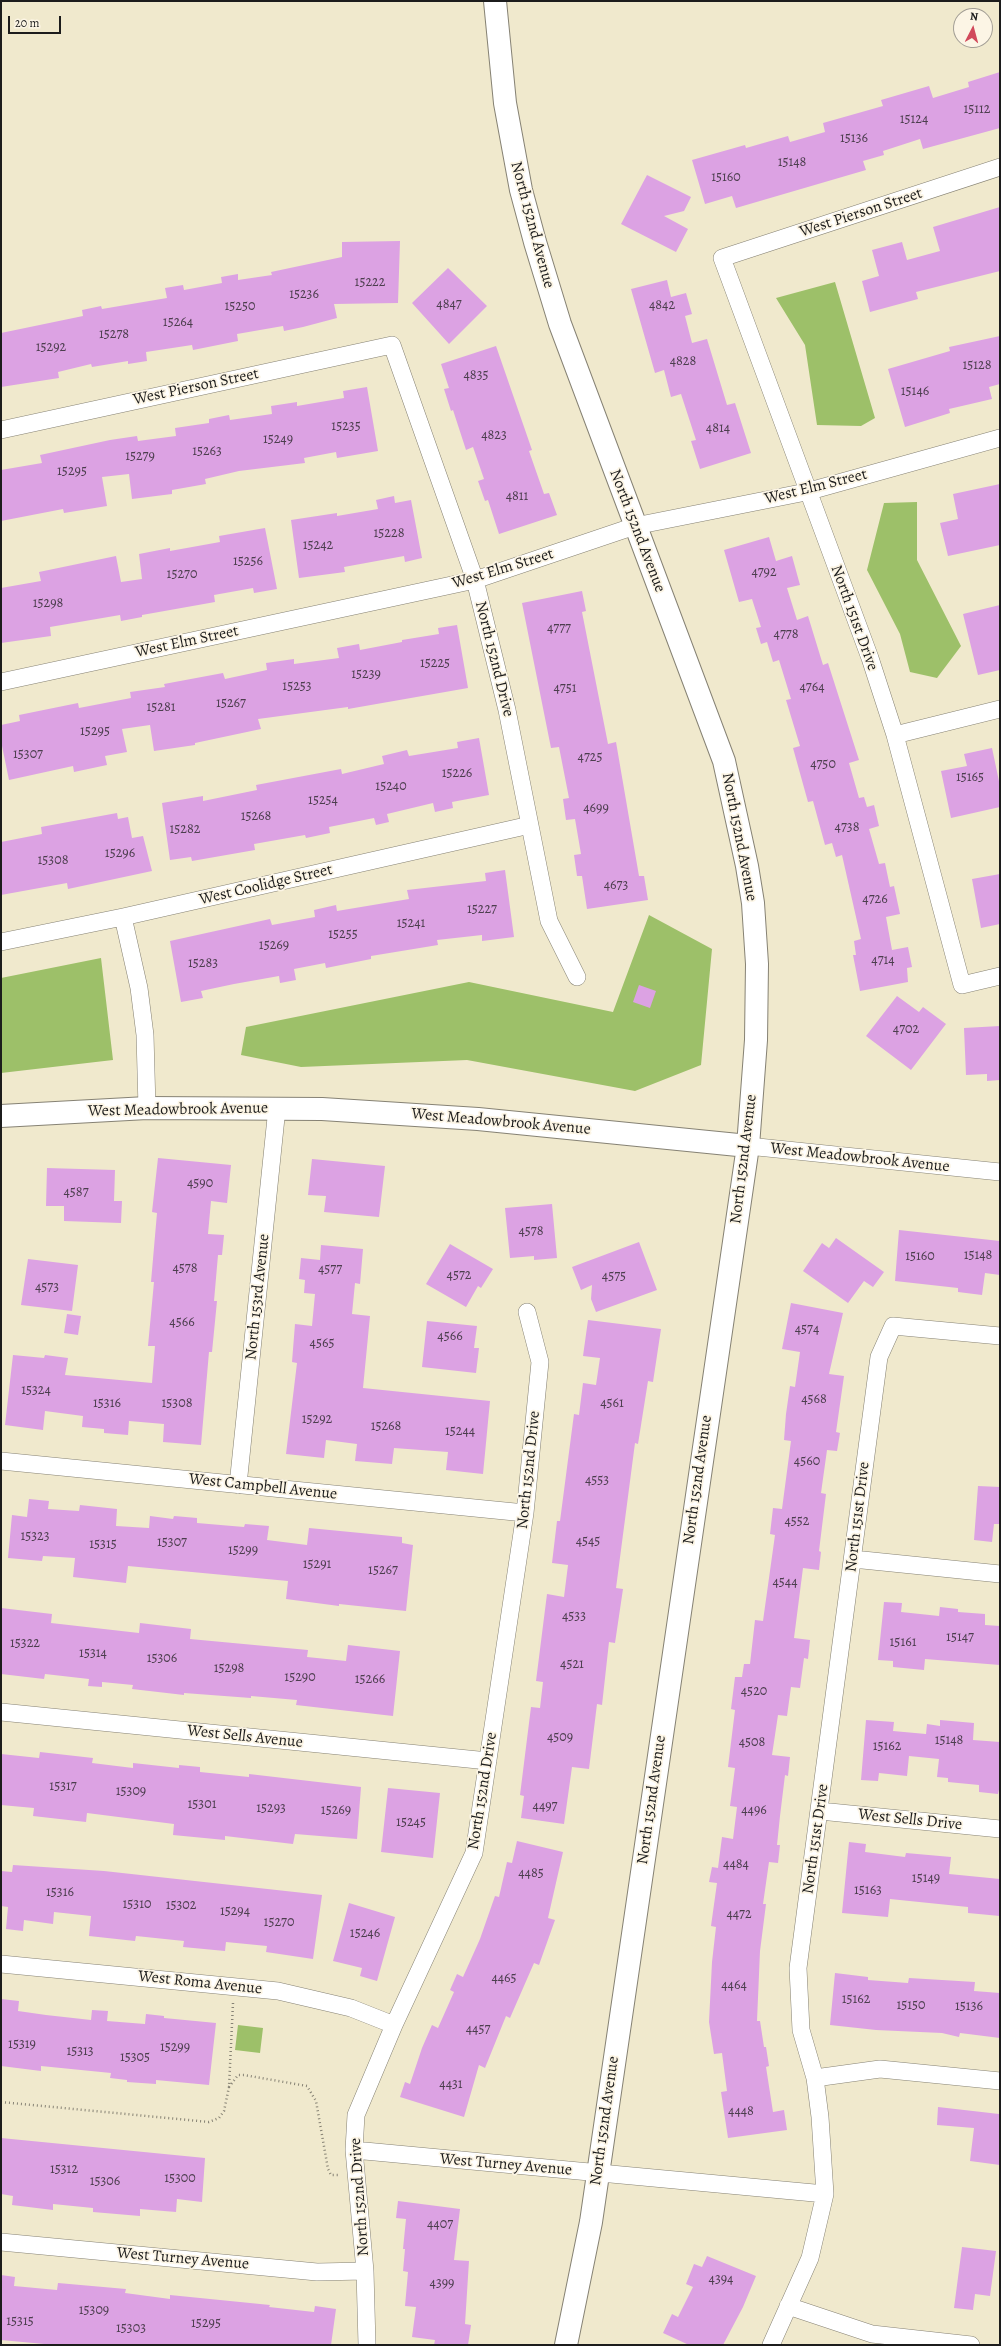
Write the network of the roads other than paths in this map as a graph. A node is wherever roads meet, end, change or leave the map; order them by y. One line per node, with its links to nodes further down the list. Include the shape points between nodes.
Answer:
1 (495, 1): 8 (street, North 152nd Avenue, via 505,103 521,190 531,228 560,324)
2 (1000, 168): 3 (street, West Pierson Street)
3 (722, 258): 7 (street, North 151st Drive)
4 (392, 345): 5 (street, West Pierson Street); 9 (street, North 152nd Drive)
5 (1, 430)
6 (1000, 438): 7 (street, West Elm Street)
7 (806, 492): 8 (street, West Elm Street); 12 (street, North 151st Drive, via 870,658)
8 (636, 526): 9 (street, West Elm Street); 21 (street, North 152nd Avenue, via 724,761 748,866 757,964 756,1040)
9 (475, 580): 10 (street, West Elm Street); 13 (street, North 152nd Drive, via 508,710)
10 (1, 682)
11 (1000, 709): 12 (street)
12 (895, 735): 16 (street, North 151st Drive, via 962,985)
13 (530, 825): 14 (street, West Coolidge Street); 17 (street, North 152nd Drive, via 549,920)
14 (123, 917): 15 (street, West Coolidge Street); 18 (street, via 139,988 145,1035)
15 (1, 942)
16 (1000, 976)
17 (577, 977)
18 (147, 1108): 19 (street, West Meadowbrook Avenue); 20 (street, West Meadowbrook Avenue)
19 (277, 1108): 21 (street, West Meadowbrook Avenue, via 478,1119); 26 (street, North 153rd Avenue)
20 (1, 1116)
21 (748, 1146): 22 (street, West Meadowbrook Avenue); 39 (street, North 152nd Avenue)
22 (1000, 1172)
23 (527, 1312): 27 (street, North 152nd Drive, via 540,1362)
24 (1000, 1336): 28 (street, North 151st Drive, via 893,1326 879,1357)
25 (1, 1460): 26 (street, West Campbell Avenue)
26 (238, 1485): 27 (street, West Campbell Avenue)
27 (524, 1513): 31 (street, North 152nd Drive)
28 (853, 1559): 29 (street); 32 (street, North 151st Drive)
29 (1000, 1574)
30 (1, 1712): 31 (street, West Sells Avenue)
31 (488, 1761): 35 (street, North 152nd Drive, via 474,1853)
32 (820, 1811): 33 (street, West Sells Drive); 36 (street, North 151st Drive, via 798,1968 801,2030)
33 (1000, 1829)
34 (1, 1964): 35 (street, West Roma Avenue, via 278,1991 351,2008)
35 (394, 2024): 38 (street, North 152nd Drive, via 356,2115)
36 (815, 2078): 37 (street, via 880,2069); 40 (street, North 151st Drive)
37 (1000, 2081)
38 (354, 2150): 39 (street, West Turney Avenue); 42 (street, North 152nd Drive)
39 (598, 2173): 40 (street, West Turney Avenue); 45 (street, North 152nd Avenue, via 583,2265)
40 (825, 2194): 43 (street, North 151st Drive, via 810,2258)
41 (1, 2242): 42 (street, West Turney Avenue, via 317,2272)
42 (365, 2271): 44 (street, North 152nd Drive)
43 (788, 2306): 46 (street, North 151st Drive); 47 (street, via 872,2334)
44 (367, 2345)
45 (566, 2345)
46 (771, 2345)
47 (971, 2345)

